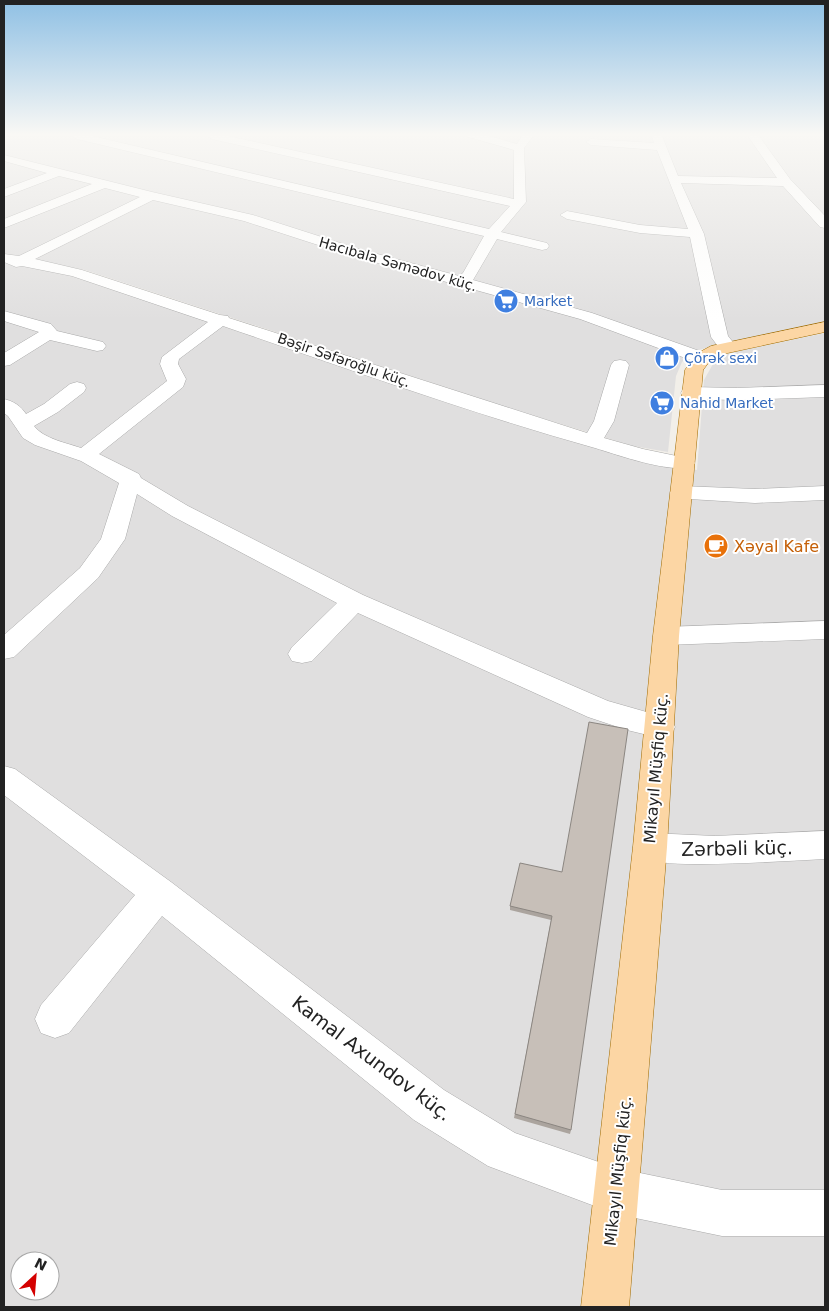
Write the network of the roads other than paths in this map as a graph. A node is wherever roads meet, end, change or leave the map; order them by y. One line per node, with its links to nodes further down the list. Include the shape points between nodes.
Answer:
1 (71, 197): 12 (street)
2 (149, 197): 17 (street)
3 (156, 197): 22 (street, Hacıbala Səmədov küç., via 248,218 309,239)
4 (336, 197): 14 (street)
5 (487, 197): 9 (street)
6 (518, 197): 9 (street)
7 (681, 197): 15 (street)
8 (801, 197): 11 (street)
9 (518, 204): 14 (street)
10 (567, 216): 15 (street, via 640,229)
11 (823, 219)
12 (4, 224): 13 (street)
13 (26, 232)
14 (492, 234): 18 (street); 22 (street, via 469,276)
15 (697, 234): 28 (street, via 720,337)
16 (43, 236): 17 (street)
17 (60, 241): 20 (street)
18 (542, 246)
19 (4, 258): 20 (street, Bəşir Səfəroğlu küç.)
20 (22, 260): 21 (street); 24 (street, Bəşir Səfəroğlu küç., via 77,273)
21 (4, 269)
22 (461, 282): 28 (street, Hacıbala Səmədov küç.)
23 (4, 316): 26 (street, via 45,328)
24 (222, 320): 36 (street, Bəşir Səfəroğlu küç.); 37 (street, via 171,356 169,364 177,378 176,383)
25 (825, 327): 28 (main road)
26 (48, 334): 27 (street); 29 (street)
27 (97, 346)
28 (714, 352): 33 (main road, Mikayıl Müşfiq küç., via 694,370)
29 (4, 361)
30 (620, 365): 36 (street, via 604,421)
31 (77, 388): 35 (street)
32 (825, 391): 33 (street)
33 (690, 393): 38 (main road, Mikayıl Müşfiq küç.)
34 (4, 405): 35 (street, via 15,412)
35 (23, 424): 37 (street, via 30,434 42,441)
36 (592, 441): 38 (street, Bəşir Səfəroğlu küç.)
37 (84, 456): 39 (street)
38 (684, 463): 40 (main road, Mikayıl Müşfiq küç.)
39 (131, 480): 42 (street, via 180,511); 45 (street, via 113,539 89,573)
40 (681, 493): 41 (street, via 755,496); 44 (main road, Mikayıl Müşfiq küç.)
41 (825, 493)
42 (354, 601): 46 (street); 47 (street, via 598,709)
43 (825, 630): 44 (street)
44 (666, 636): 47 (main road, Mikayıl Müşfiq küç.)
45 (4, 650)
46 (302, 654)
47 (660, 727): 50 (main road, Mikayıl Müşfiq küç.)
48 (4, 778): 51 (street, Kamal Axundov küç.)
49 (825, 845): 50 (street, Zərbəli küç., via 717,851)
50 (650, 847): 53 (main road, Mikayıl Müşfiq küç.)
51 (159, 893): 52 (street); 53 (street, Kamal Axundov küç., via 430,1106 503,1151)
52 (56, 1019)
53 (616, 1191): 54 (street, Kamal Axundov küç., via 722,1213); 55 (main road, Mikayıl Müşfiq küç.)
54 (825, 1213)
55 (605, 1307)

